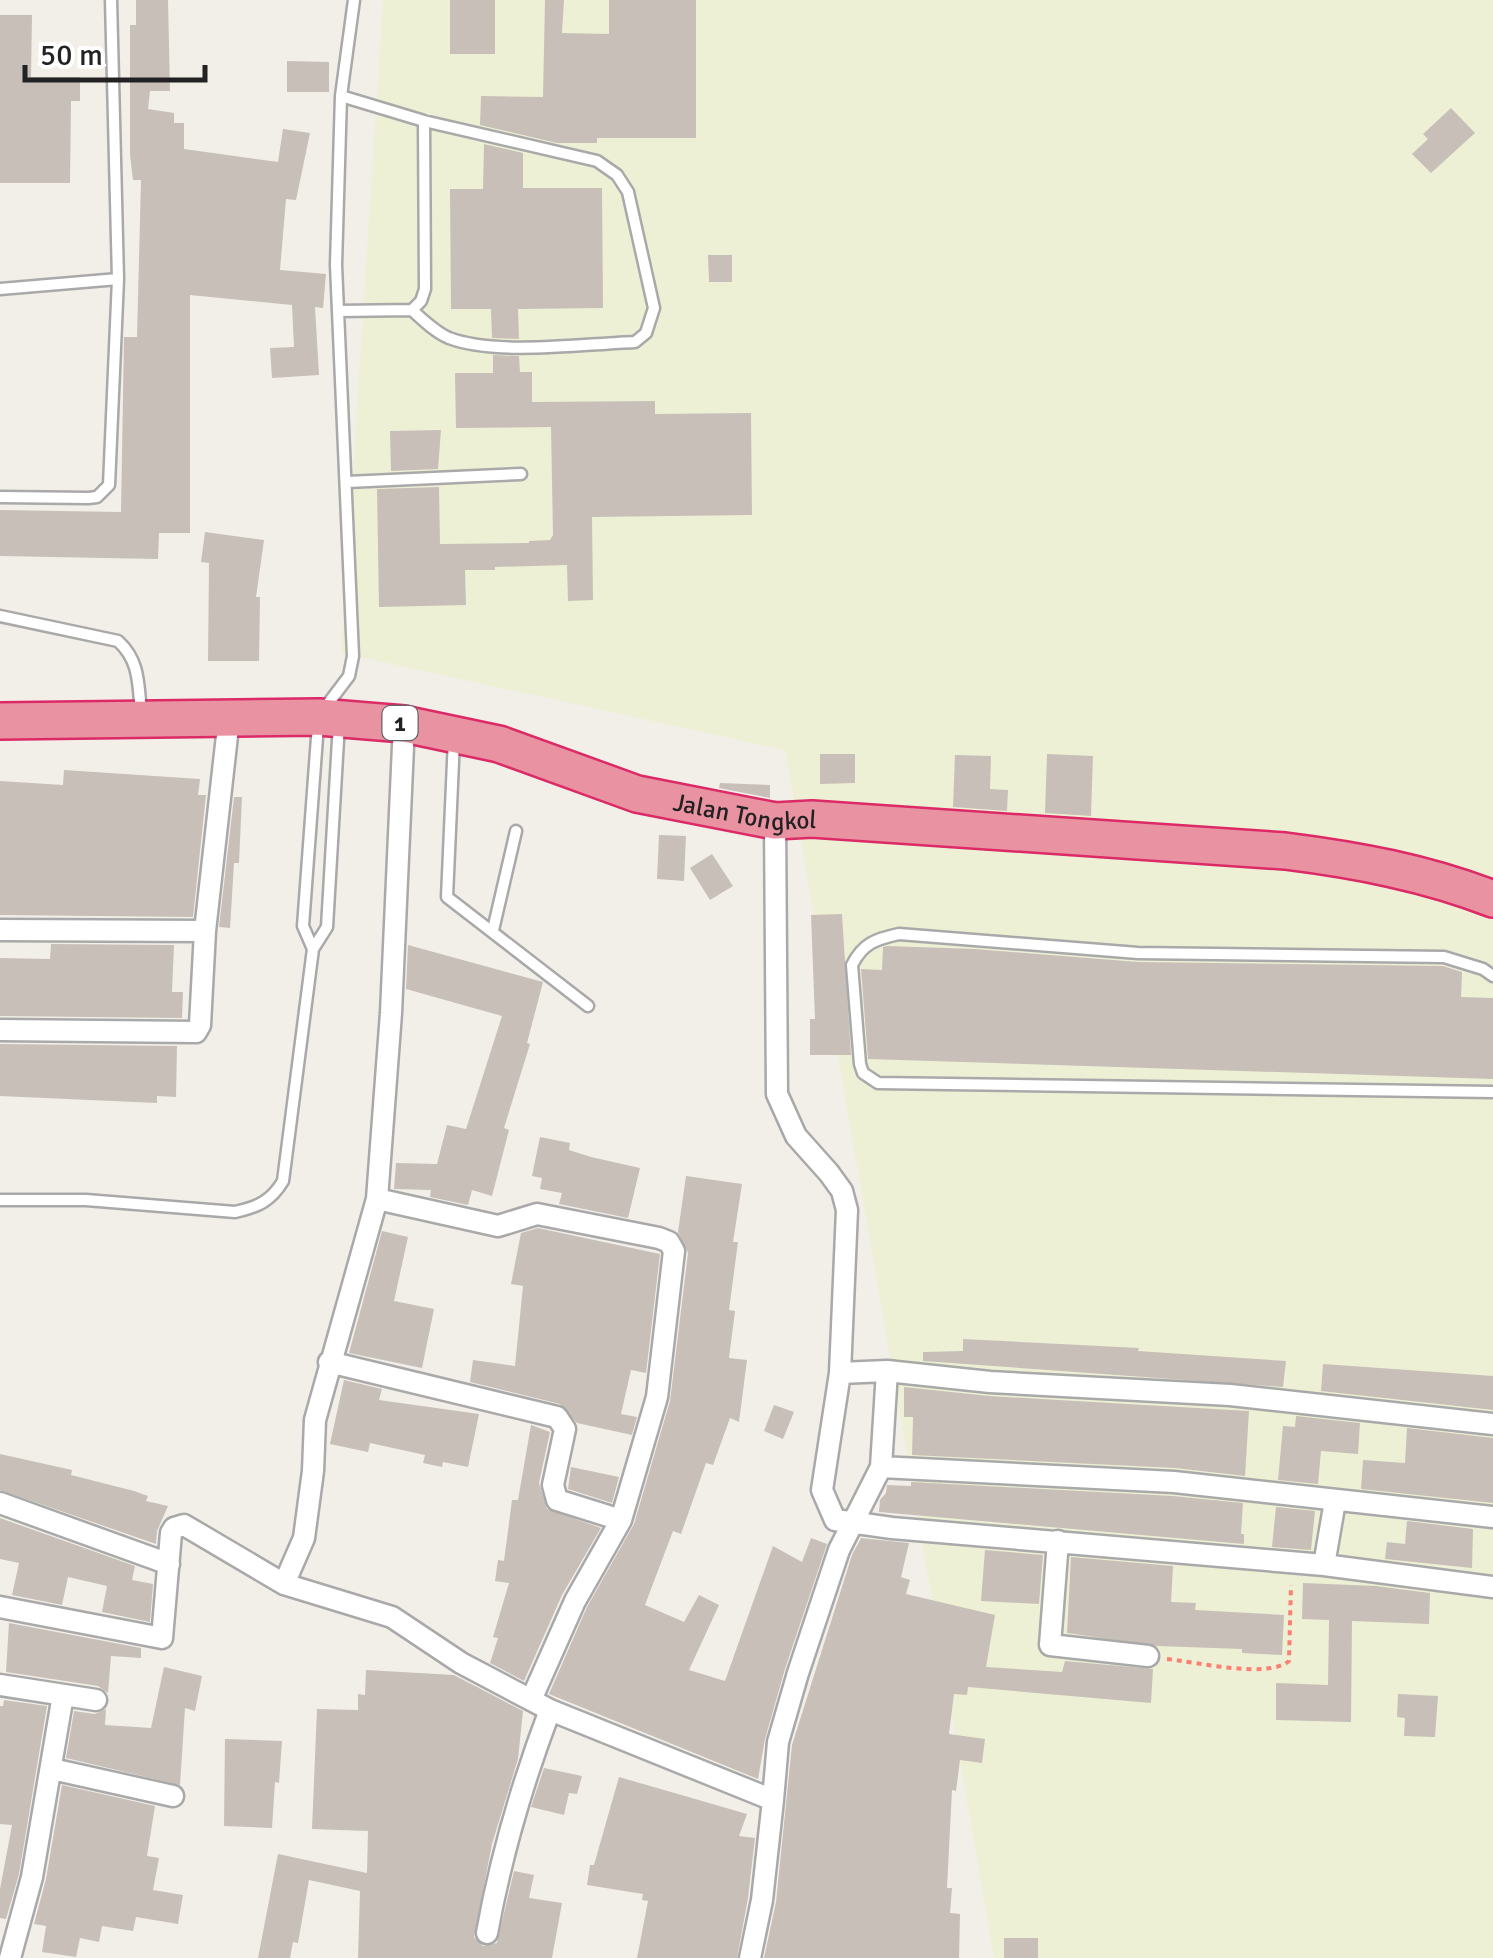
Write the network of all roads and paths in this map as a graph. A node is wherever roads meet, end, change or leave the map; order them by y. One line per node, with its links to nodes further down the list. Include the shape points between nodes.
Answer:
1 (110, 0): 5 (lane)
2 (354, 0): 3 (lane)
3 (341, 96): 4 (lane); 7 (lane)
4 (424, 120): 8 (lane, via 424,288); 8 (lane, via 598,161 617,174 628,192 654,308 646,334 635,342 490,347 450,338)
5 (118, 279): 6 (lane); 11 (lane, via 109,486 88,498)
6 (0, 289)
7 (339, 310): 8 (lane); 10 (lane)
8 (412, 310)
9 (521, 474): 10 (lane)
10 (347, 482): 13 (lane, via 353,656)
11 (0, 498)
12 (0, 616): 15 (lane, via 118,640 137,665)
13 (330, 712): 14 (highway, Jalan Tongkol / 1); 17 (highway, Jalan Tongkol / 1); 25 (lane, via 303,926); 25 (lane, via 327,926)
14 (229, 718): 15 (highway, Jalan Tongkol / 1); 24 (street)
15 (141, 719): 16 (highway, Jalan Tongkol / 1)
16 (0, 721)
17 (404, 724): 18 (highway, Jalan Tongkol / 1); 30 (street)
18 (454, 732): 19 (highway, Jalan Tongkol / 1, via 637,794); 23 (lane, via 446,897)
19 (791, 820): 21 (highway, Jalan Tongkol / 1, via 1285,851 1422,875); 34 (street, via 777,1094 796,1136 842,1191 847,1210)
20 (516, 830): 23 (lane)
21 (1493, 899)
22 (0, 930): 24 (street)
23 (492, 930): 27 (lane)
24 (205, 931): 28 (street, via 196,1032)
25 (313, 950): 31 (lane, via 283,1181 274,1196 236,1212)
26 (1493, 976): 29 (lane, via 1444,958 1138,953 899,934 875,940 852,964 860,1064 878,1082)
27 (588, 1006)
28 (0, 1030)
29 (1493, 1092)
30 (377, 1199): 32 (street); 40 (street, via 498,1226 537,1214 669,1242 674,1251 656,1397)
31 (0, 1200)
32 (330, 1362): 40 (street, via 557,1418 564,1429 553,1484 557,1500); 46 (street, via 316,1420 304,1538)
33 (887, 1370): 34 (street); 35 (street); 36 (street)
34 (840, 1372): 41 (street, via 822,1490)
35 (1493, 1424)
36 (881, 1466): 37 (street, via 1174,1482); 41 (street, via 875,1484)
37 (1335, 1500): 39 (street); 45 (street)
38 (0, 1504): 44 (street)
39 (1493, 1517)
40 (621, 1520): 53 (street, via 575,1602)
41 (844, 1520): 42 (street); 56 (street, via 778,1742)
42 (1058, 1541): 43 (street); 49 (street, via 1050,1646)
43 (1292, 1562): 45 (street); 49 (path, via 1289,1661 1282,1666 1261,1670)
44 (169, 1564): 46 (street, via 171,1533 184,1526); 48 (street, via 162,1638)
45 (1324, 1565): 47 (street)
46 (284, 1584): 53 (street, via 392,1617)
47 (1493, 1586)
48 (0, 1607)
49 (1148, 1656)
50 (0, 1686): 51 (street)
51 (63, 1695): 52 (street); 54 (street)
52 (96, 1700)
53 (540, 1705): 56 (street); 57 (street)
54 (52, 1770): 55 (street); 58 (street)
55 (173, 1796)
56 (774, 1800): 59 (street)
57 (487, 1933)
58 (10, 1958)
59 (750, 1958)

